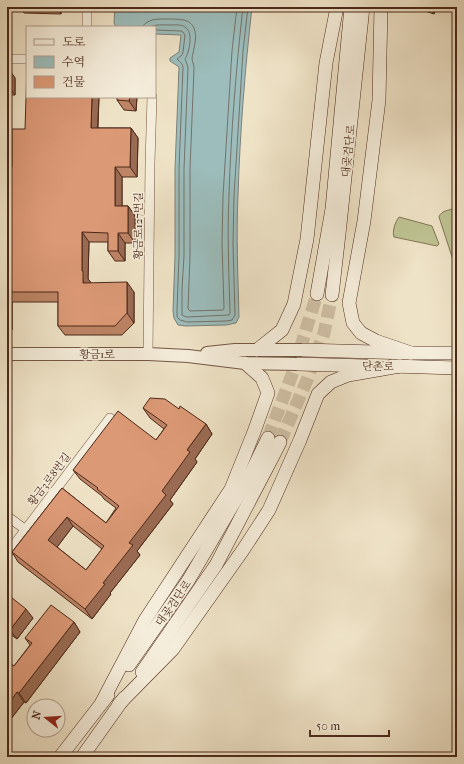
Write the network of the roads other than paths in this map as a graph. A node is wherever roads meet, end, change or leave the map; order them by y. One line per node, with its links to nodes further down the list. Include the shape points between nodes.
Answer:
1 (87, 7): 6 (street)
2 (337, 7): 12 (main road, via 326,63 308,239 294,304 282,330)
3 (350, 7): 10 (main road, 대곶검단로, via 332,209)
4 (363, 7): 11 (main road, 대곶검단로)
5 (381, 7): 14 (main road, via 379,100 364,221 349,303 353,323 361,333)
6 (87, 26)
7 (7, 59): 8 (street)
8 (26, 59)
9 (152, 98): 17 (street, 황금로127번길)
10 (318, 294)
11 (332, 295)
12 (256, 350): 13 (street, 황금1로); 18 (street, 황금1로)
13 (303, 350): 14 (main road, 단촌로)
14 (411, 353): 15 (main road, 단촌로)
15 (457, 353)
16 (7, 354): 17 (street, 황금1로)
17 (148, 354): 18 (street, 황금1로)
18 (188, 356): 19 (street, 황금1로)
19 (245, 362): 20 (street, 황금1로); 27 (main road, via 262,378 268,393 231,489 145,620)
20 (298, 364): 21 (main road, 단촌로)
21 (400, 366): 22 (main road, 단촌로); 28 (main road, via 348,375 332,382 318,394 269,510 173,648)
22 (457, 368)
23 (110, 418): 25 (street, 황금3로8번길)
24 (7, 516): 25 (street)
25 (26, 530): 26 (street, 황금3로8번길)
26 (7, 554)
27 (102, 702): 28 (main road, 대곶검단로, via 188,581 249,477 274,440 273,456 216,565); 29 (main road, 대곶검단로)
28 (119, 704): 30 (main road, 대곶검단로)
29 (60, 757)
30 (82, 757)

